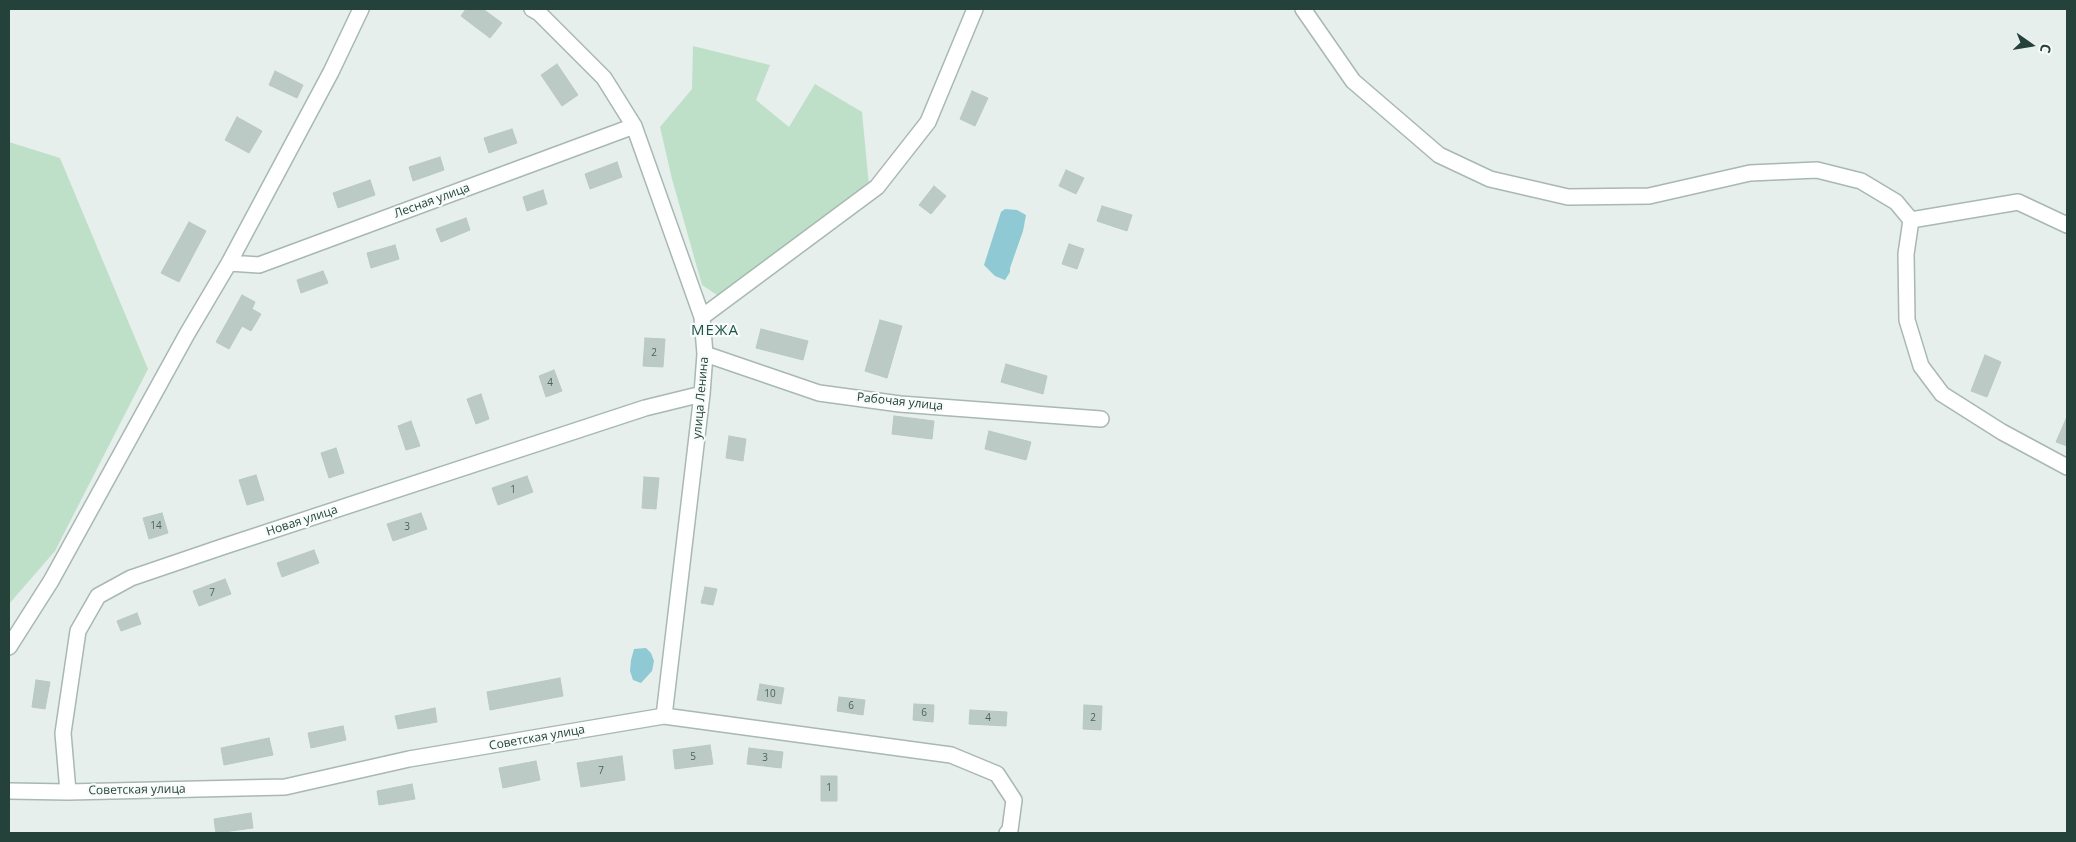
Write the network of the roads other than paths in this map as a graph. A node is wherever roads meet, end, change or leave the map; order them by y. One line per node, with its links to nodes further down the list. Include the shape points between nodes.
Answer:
1 (361, 9): 8 (street)
2 (532, 9): 5 (street, улица Ленина, via 540,13 604,78)
3 (974, 9): 9 (street, via 928,122 877,187)
4 (1303, 9): 6 (street, via 1353,81 1439,155 1490,179 1568,197 1649,196 1750,173 1818,170 1861,182 1896,202)
5 (634, 126): 8 (street, Лесная улица, via 259,265); 9 (street, улица Ленина)
6 (1911, 220): 7 (street, via 2018,202); 13 (street, via 1906,254 1907,320 1921,366 1942,394 2002,432)
7 (2067, 226)
8 (229, 263): 14 (street, via 186,334 51,581)
9 (702, 317): 10 (street, улица Ленина)
10 (705, 354): 11 (street, улица Ленина); 12 (street, Рабочая улица, via 820,392 900,404)
11 (702, 394): 15 (street, улица Ленина); 17 (street, Новая улица, via 645,408 222,547 131,578 98,596 78,631 63,733)
12 (1101, 419)
13 (2067, 467)
14 (9, 647)
15 (664, 716): 17 (street, Советская улица, via 409,759 285,787); 18 (street, Советская улица, via 951,755 998,774 1014,800)
16 (9, 791): 17 (street, Советская улица)
17 (68, 792)
18 (1007, 833)

